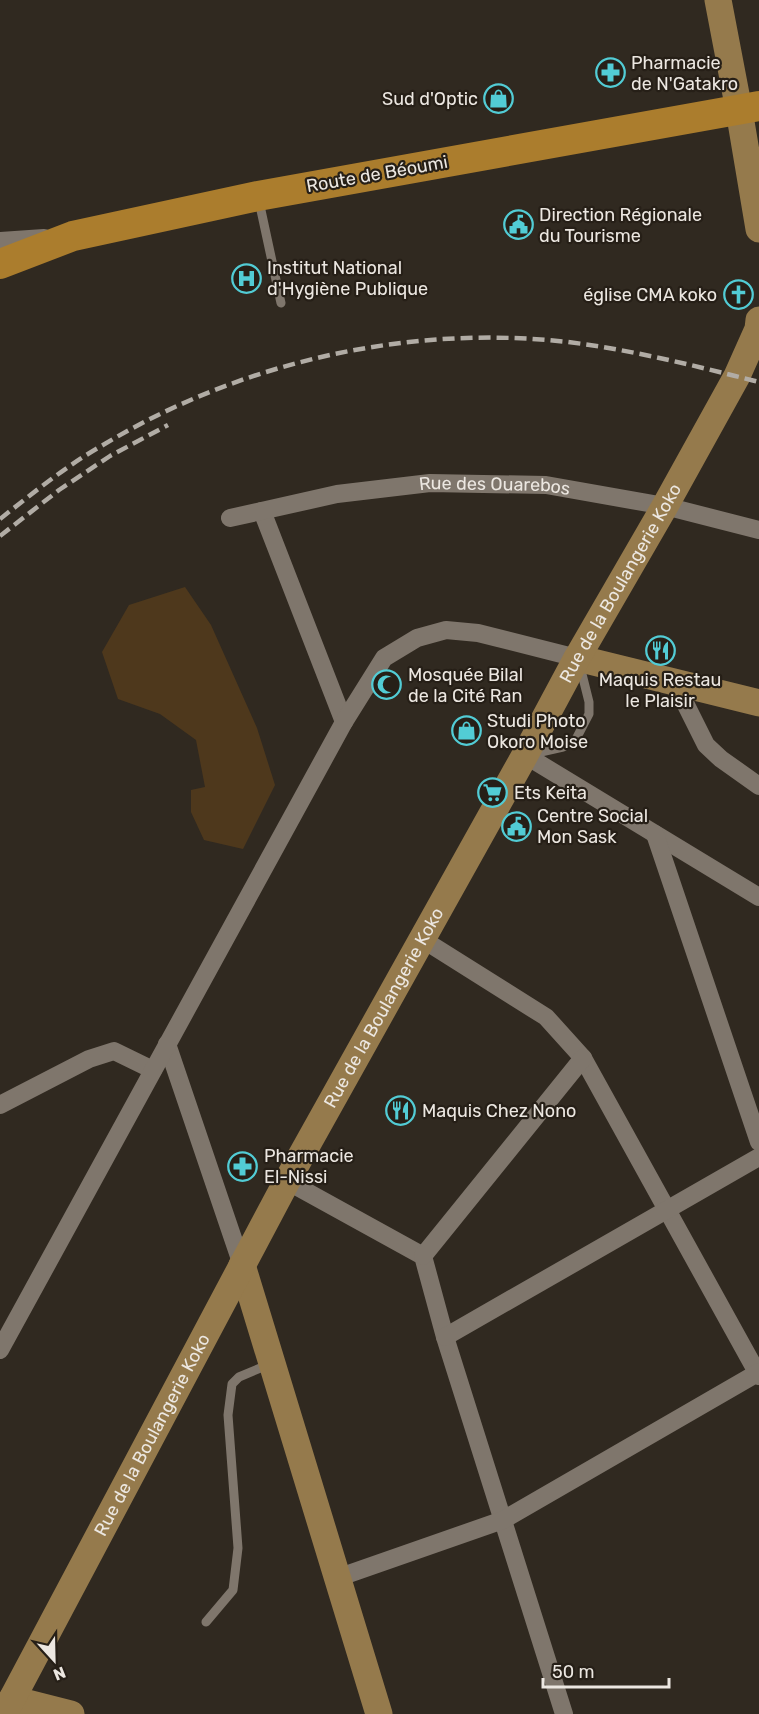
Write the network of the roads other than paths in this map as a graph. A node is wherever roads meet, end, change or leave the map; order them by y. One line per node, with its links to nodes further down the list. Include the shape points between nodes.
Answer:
1 (718, 0): 2 (street)
2 (749, 108): 3 (main road, Route de Béoumi); 4 (street)
3 (258, 196): 5 (main road, Route de Béoumi); 8 (lane)
4 (759, 229)
5 (73, 236): 6 (street); 7 (main road, Route de Béoumi)
6 (0, 241)
7 (0, 264)
8 (281, 303)
9 (759, 320): 10 (street, Rue de la Boulangerie Koko, via 745,360)
10 (665, 506): 11 (street, Rue des Ouarebos, via 546,485 430,483 337,494); 13 (street, Rue des Ouarebos); 14 (street, Rue de la Boulangerie Koko)
11 (262, 511): 12 (street, Rue des Ouarebos); 17 (street)
12 (230, 518)
13 (759, 530)
14 (578, 658): 15 (street); 17 (street, via 478,633 446,630 417,638 384,658); 18 (street, Rue de la Boulangerie Koko); 18 (lane, via 589,714 575,741)
15 (674, 681): 16 (street); 19 (street, via 706,745)
16 (759, 703)
17 (344, 722): 23 (street)
18 (525, 755): 20 (street); 22 (street, Rue de la Boulangerie Koko)
19 (759, 786)
20 (656, 834): 21 (street); 27 (street)
21 (759, 897)
22 (422, 939): 24 (street, via 546,1017); 29 (street, Rue de la Boulangerie Koko)
23 (167, 1044): 25 (street); 32 (street)
24 (583, 1058): 30 (street); 31 (street)
25 (153, 1070): 26 (street, via 114,1051 89,1059); 34 (street)
26 (0, 1105)
27 (759, 1142)
28 (759, 1157): 30 (street)
29 (287, 1181): 31 (street); 32 (street, Rue de la Boulangerie Koko)
30 (667, 1210): 33 (street); 36 (street)
31 (423, 1256): 33 (street)
32 (242, 1265): 35 (street); 40 (street, Rue de la Boulangerie Koko)
33 (445, 1337): 37 (street)
34 (0, 1350)
35 (272, 1363): 38 (street); 39 (lane, via 232,1384 228,1415 238,1548 233,1590)
36 (758, 1374): 37 (street)
37 (503, 1520): 38 (street); 43 (street)
38 (337, 1578): 42 (street)
39 (206, 1622)
40 (6, 1703): 41 (street)
41 (71, 1714)
42 (379, 1714)
43 (564, 1714)

